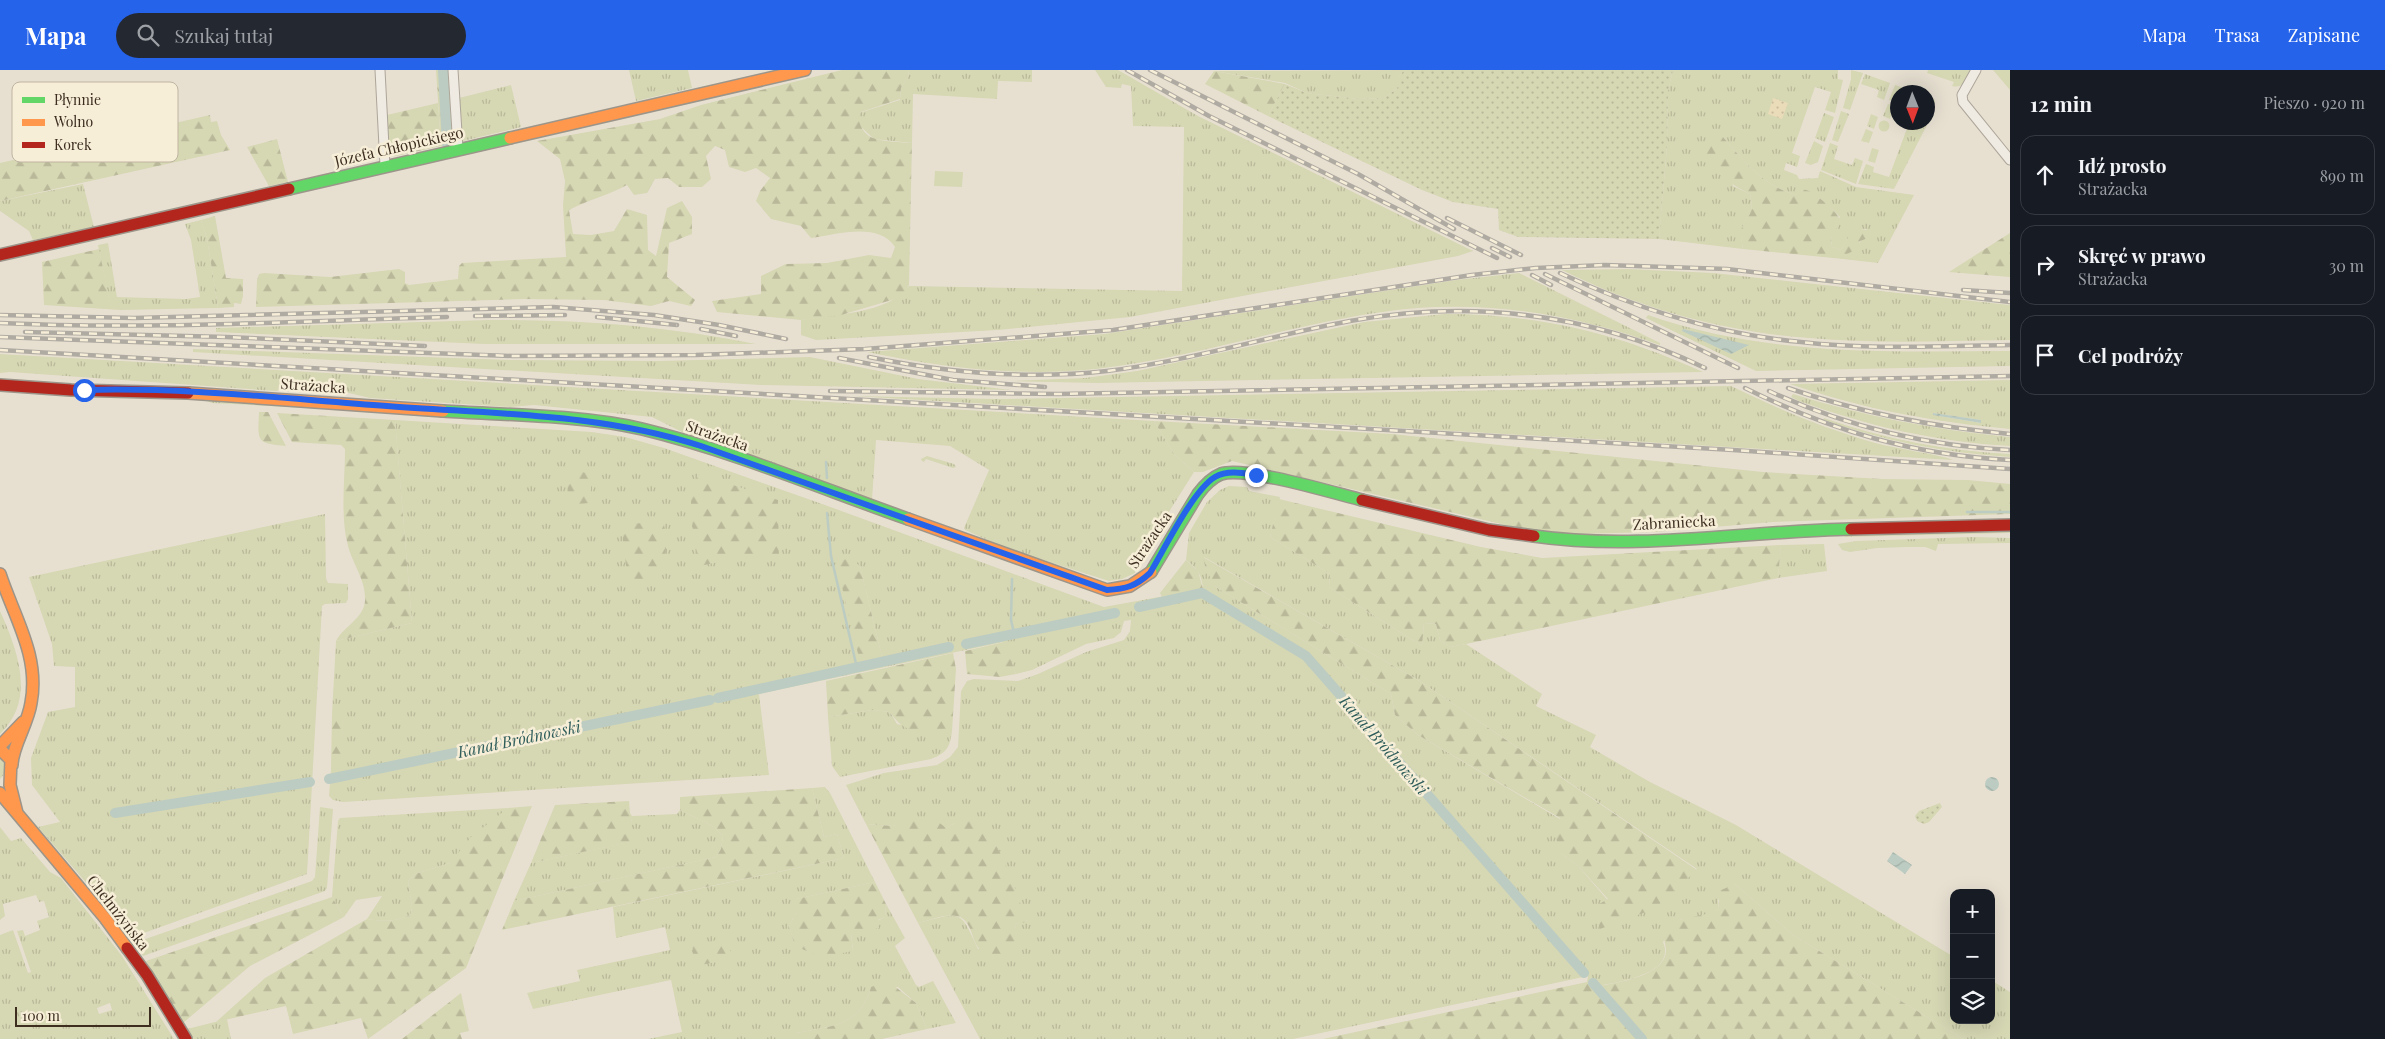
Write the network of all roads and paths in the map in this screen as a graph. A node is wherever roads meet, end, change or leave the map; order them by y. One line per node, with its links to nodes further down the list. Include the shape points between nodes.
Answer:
1 (380, 70): 7 (street)
2 (453, 70): 5 (street)
3 (804, 70): 5 (main road, Józefa Chłopickiego)
4 (1976, 70): 6 (street, via 1962,94 1963,102)
5 (458, 148): 7 (main road, Józefa Chłopickiego)
6 (2010, 160)
7 (385, 166): 8 (main road, Józefa Chłopickiego)
8 (0, 255)
9 (0, 385): 10 (main road, Strażacka, via 240,396 633,427 701,446 1107,590 1125,590 1150,573 1201,488 1215,477 1241,472)
10 (1345, 496): 11 (main road, Zabraniecka, via 1489,530 1574,542 1830,529)
11 (2010, 525)
12 (0, 574): 13 (main road, Chełmżyńska, via 32,660 33,694)
13 (26, 719): 14 (main road, Chełmżyńska); 15 (main road, Chełmżyńska, via 24,731 13,752)
14 (0, 748): 15 (main road, via 10,757)
15 (12, 770): 16 (main road); 18 (main road, Chełmżyńska, via 10,785)
16 (0, 784)
17 (0, 793): 18 (main road, Chełmżyńska)
18 (17, 813): 19 (main road, Chełmżyńska, via 105,918 147,974)
19 (186, 1039)

